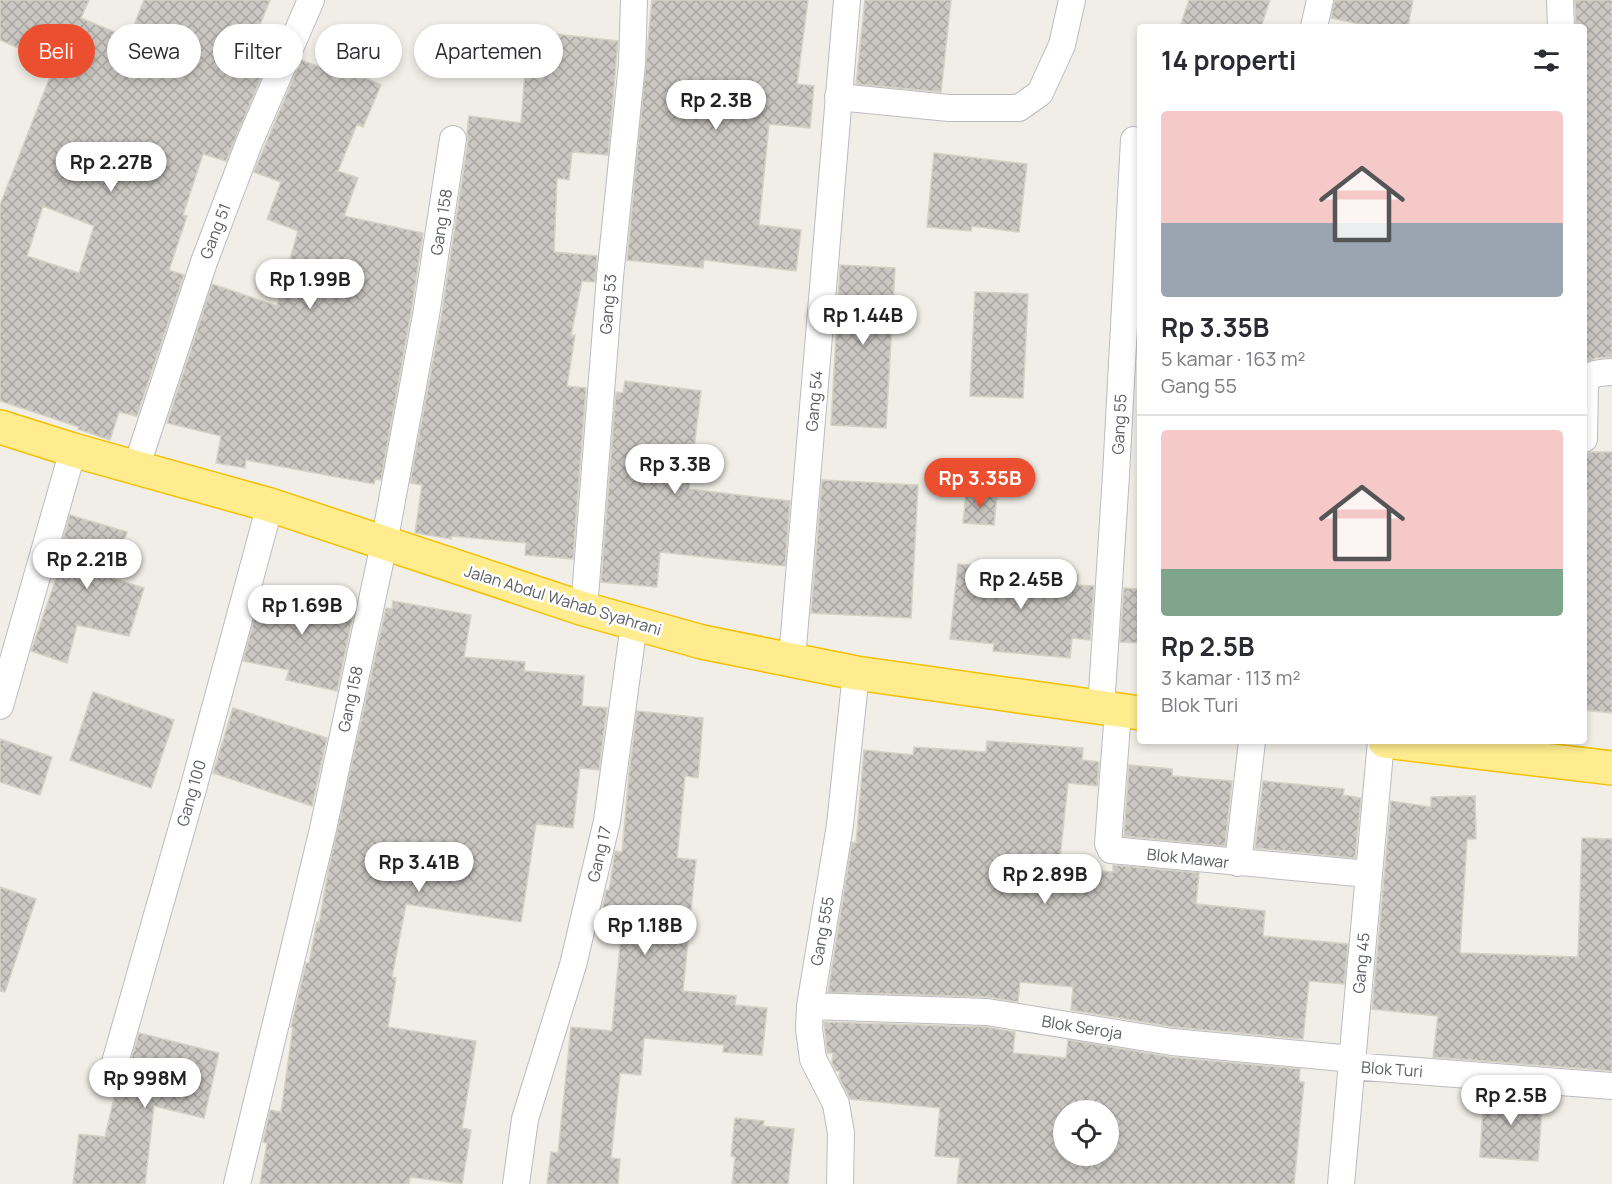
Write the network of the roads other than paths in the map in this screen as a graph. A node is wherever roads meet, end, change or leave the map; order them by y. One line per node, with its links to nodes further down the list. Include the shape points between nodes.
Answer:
1 (311, 0): 16 (street, Gang 51, via 204,262)
2 (634, 0): 19 (street, Gang 53, via 632,64 610,277)
3 (847, 0): 9 (street, Gang 54)
4 (1072, 0): 9 (street, via 1062,45 1040,93 1019,108 949,108)
5 (1320, 0): 7 (street)
6 (1560, 0): 8 (street)
7 (1315, 24)
8 (1561, 24)
9 (838, 97): 21 (street, Gang 54)
10 (453, 139): 18 (street, Gang 158)
11 (1134, 140): 24 (street, Gang 55, via 1116,476)
12 (1612, 372): 13 (street, via 1594,373)
13 (1587, 380)
14 (0, 427): 15 (highway, Jalan Abdul Wahab Syahrani)
15 (73, 450): 16 (highway, Jalan Abdul Wahab Syahrani); 23 (street)
16 (136, 468): 17 (highway, Jalan Abdul Wahab Syahrani)
17 (270, 505): 18 (highway, Jalan Abdul Wahab Syahrani); 34 (street, Gang 100)
18 (384, 544): 19 (highway, Jalan Abdul Wahab Syahrani); 36 (street, Gang 158, via 323,829)
19 (584, 609): 20 (highway, Jalan Abdul Wahab Syahrani)
20 (634, 624): 21 (highway, Jalan Abdul Wahab Syahrani); 37 (street, Gang 17, via 607,821 573,965 525,1119)
21 (792, 659): 22 (highway, Jalan Abdul Wahab Syahrani)
22 (856, 673): 24 (highway, Jalan Abdul Wahab Syahrani); 32 (street, Gang 555, via 840,825)
23 (0, 706)
24 (1120, 711): 30 (street, Blok Mawar, via 1109,848)
25 (1252, 744): 30 (street)
26 (1383, 744): 31 (street, Gang 45)
27 (1432, 744): 28 (highway)
28 (1448, 745): 29 (highway)
29 (1612, 768)
30 (1238, 863): 31 (street, Blok Mawar)
31 (1368, 874): 33 (street, Gang 45)
32 (810, 1006): 33 (street, Blok Seroja, via 987,1012 1172,1042); 38 (street, Gang 555, via 813,1059 838,1113)
33 (1353, 1063): 35 (street, Blok Turi); 39 (street, Gang 45)
34 (110, 1080)
35 (1612, 1086)
36 (237, 1184)
37 (516, 1184)
38 (840, 1184)
39 (1341, 1184)

